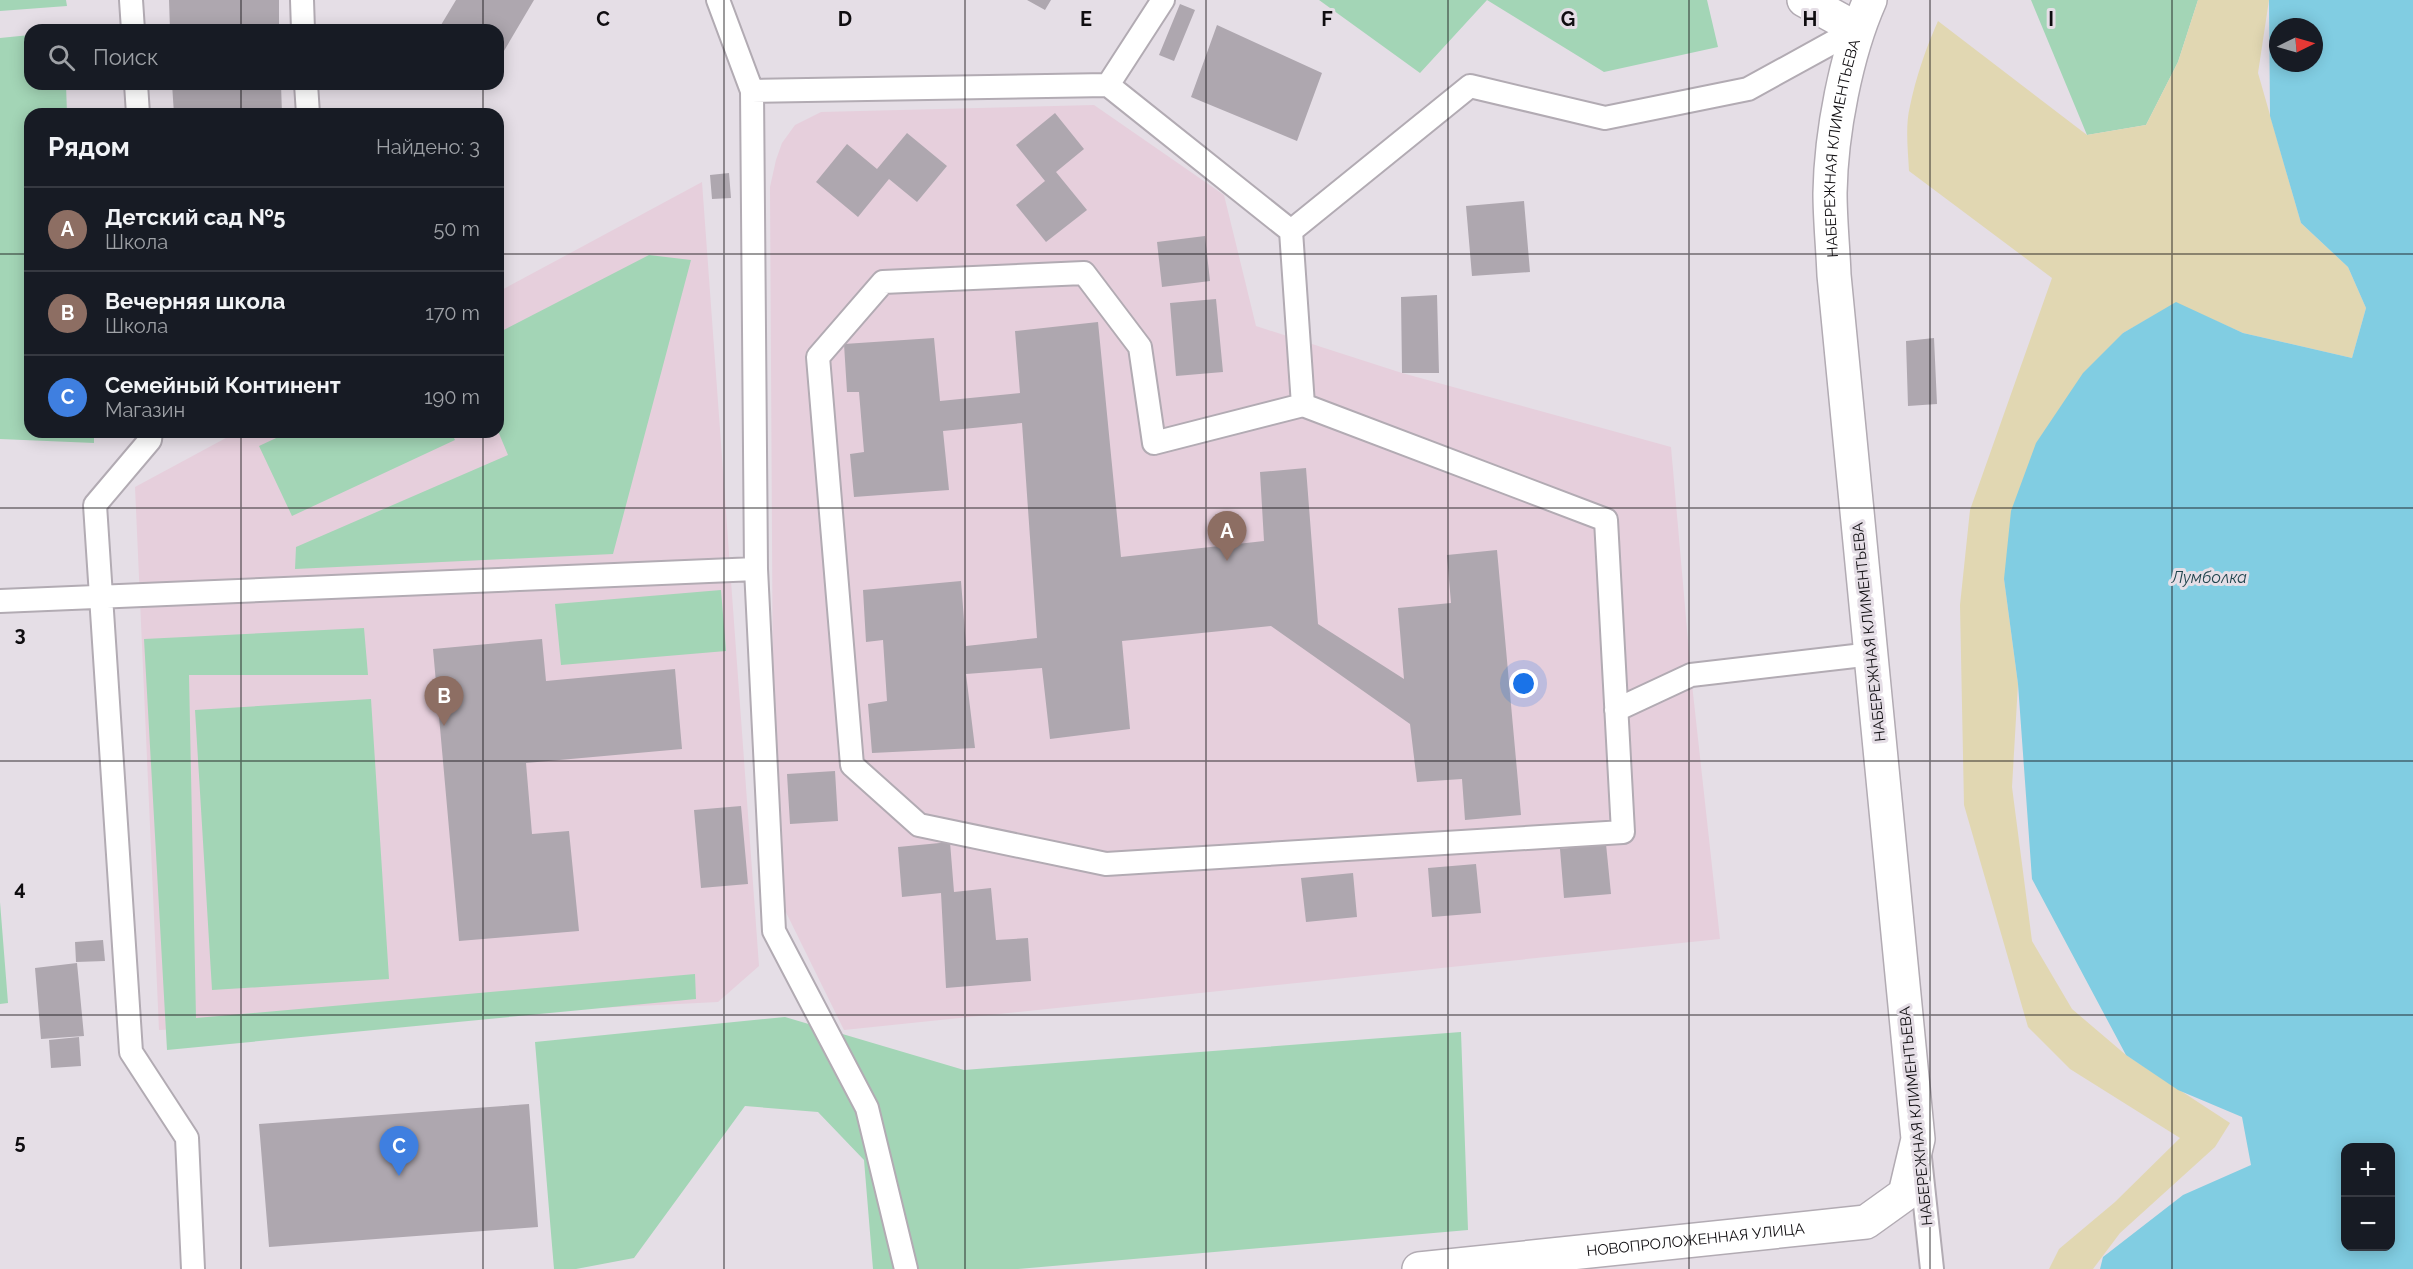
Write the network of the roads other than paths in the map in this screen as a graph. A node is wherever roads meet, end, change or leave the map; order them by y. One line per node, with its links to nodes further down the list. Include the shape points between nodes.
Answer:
1 (131, 0): 7 (lane)
2 (302, 0): 8 (lane)
3 (718, 0): 13 (lane)
4 (1163, 0): 10 (lane)
5 (1804, 0): 9 (street)
6 (1870, 0): 9 (street, НАБЕРЕЖНАЯ КЛИМЕНТЬЕВА)
7 (133, 24)
8 (303, 24)
9 (1857, 29): 16 (lane, via 1748,89 1605,118 1470,86); 22 (street, НАБЕРЕЖНАЯ КЛИМЕНТЬЕВА, via 1839,109 1830,192 1834,275)
10 (1108, 85): 13 (lane); 16 (lane)
11 (136, 90): 14 (lane)
12 (306, 90): 15 (lane)
13 (752, 91): 19 (lane)
14 (138, 108)
15 (308, 108)
16 (1291, 231): 17 (lane)
17 (1303, 405): 23 (lane, via 1606,520); 23 (lane, via 1154,443 1140,347 1084,273 883,282 818,357 852,765 919,825 1106,864 1623,832)
18 (153, 438): 20 (lane, via 95,505)
19 (756, 569): 20 (lane); 27 (lane, via 774,931 867,1108)
20 (102, 596): 21 (lane); 26 (lane, via 131,1052 187,1138)
21 (0, 602)
22 (1872, 654): 23 (lane, via 1691,675); 24 (street, НАБЕРЕЖНАЯ КЛИМЕНТЬЕВА)
23 (1616, 710)
24 (1918, 1138): 25 (street, НОВОПРОЛОЖЕННАЯ УЛИЦА, via 1905,1194 1866,1222); 29 (lane, НАБЕРЕЖНАЯ КЛИМЕНТЬЕВА)
25 (1610, 1259): 28 (street, НОВОПРОЛОЖЕННАЯ УЛИЦА)
26 (193, 1269)
27 (906, 1269)
28 (1419, 1269)
29 (1932, 1269)

